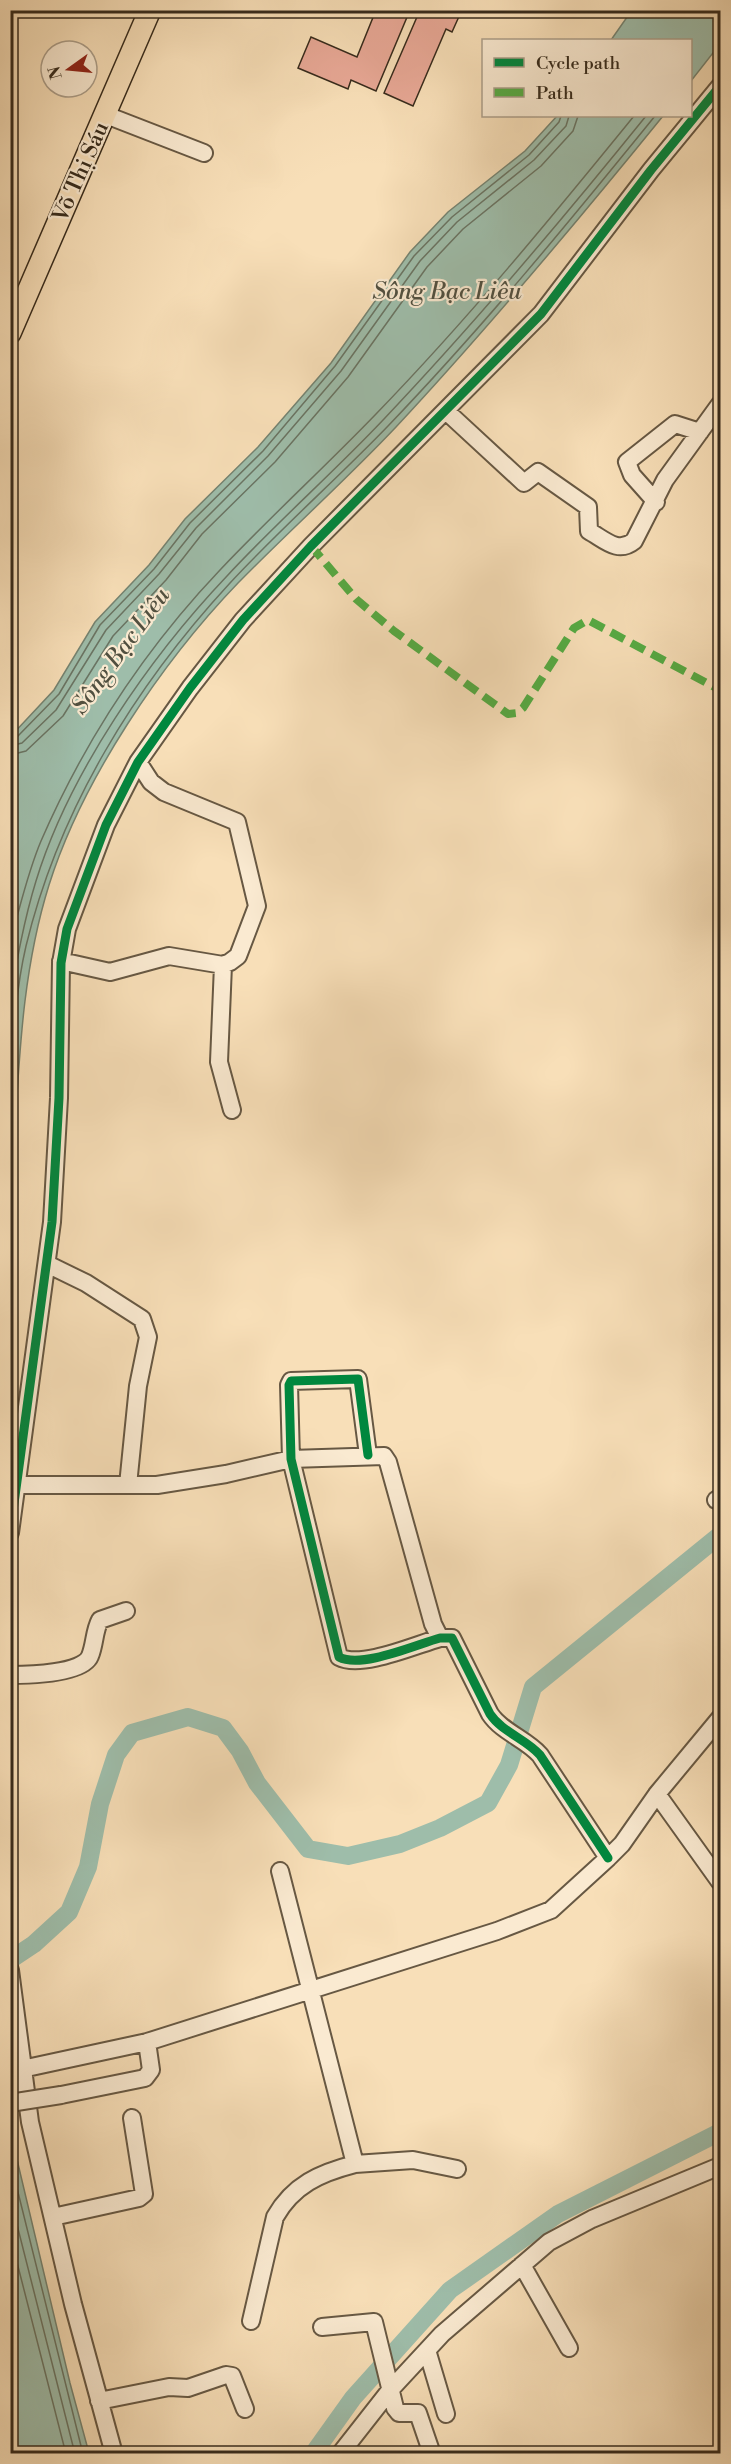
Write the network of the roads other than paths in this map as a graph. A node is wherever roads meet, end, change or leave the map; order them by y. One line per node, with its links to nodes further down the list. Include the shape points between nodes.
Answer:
1 (150, 10): 3 (main road, Võ Thị Sáu)
2 (720, 86): 7 (street, via 541,314)
3 (106, 115): 4 (street); 5 (main road, Võ Thị Sáu)
4 (204, 153)
5 (10, 333)
6 (720, 404): 8 (street)
7 (446, 411): 9 (street, via 524,483 538,472 588,507 589,531 619,548 634,541); 10 (street, via 243,620)
8 (700, 432): 9 (street, via 665,480); 9 (street, via 675,423 627,462 632,475)
9 (656, 502)
10 (138, 762): 11 (street, via 106,825 67,929); 12 (street, via 151,782 164,792 237,822 257,906 238,956)
11 (62, 961): 12 (street, via 110,972 169,956); 14 (street, via 59,1098)
12 (223, 964): 13 (street, via 219,1062)
13 (232, 1110)
14 (46, 1264): 17 (street); 18 (street, via 86,1283 142,1319 146,1329)
15 (368, 1455): 16 (street); 16 (street, via 358,1379 291,1381); 21 (street, via 384,1456 388,1462)
16 (291, 1459): 18 (street, via 226,1474 157,1485); 21 (street, via 339,1657 360,1661)
17 (16, 1485): 18 (street); 19 (street)
18 (128, 1485)
19 (10, 1533)
20 (126, 1611): 22 (street, via 100,1620 90,1656 82,1665 49,1674)
21 (440, 1638): 25 (street, via 455,1640 490,1714 540,1755)
22 (10, 1675)
23 (720, 1718): 24 (street)
24 (657, 1794): 25 (street); 27 (street)
25 (608, 1858): 29 (street, via 552,1910)
26 (280, 1870): 29 (street)
27 (720, 1882)
28 (11, 1976): 31 (street)
29 (310, 1991): 30 (street); 34 (street)
30 (147, 2042): 31 (street); 32 (street, bridge, via 150,2070 145,2078)
31 (22, 2069): 37 (street, via 30,2122)
32 (10, 2103)
33 (132, 2118): 37 (street, via 144,2194)
34 (355, 2164): 36 (street, via 413,2160); 39 (street, via 309,2180 283,2203 275,2217)
35 (720, 2166): 38 (street, via 592,2219 549,2242)
36 (457, 2169)
37 (53, 2217): 44 (street)
38 (522, 2265): 41 (street); 42 (street)
39 (251, 2320)
40 (322, 2327): 43 (street, via 374,2322)
41 (569, 2348)
42 (427, 2350): 43 (street); 46 (street)
43 (391, 2389): 48 (street); 49 (street, via 397,2412 418,2413)
44 (99, 2401): 45 (street, via 169,2387 188,2388 230,2375); 47 (street)
45 (245, 2409)
46 (446, 2414)
47 (114, 2454)
48 (340, 2454)
49 (432, 2454)

